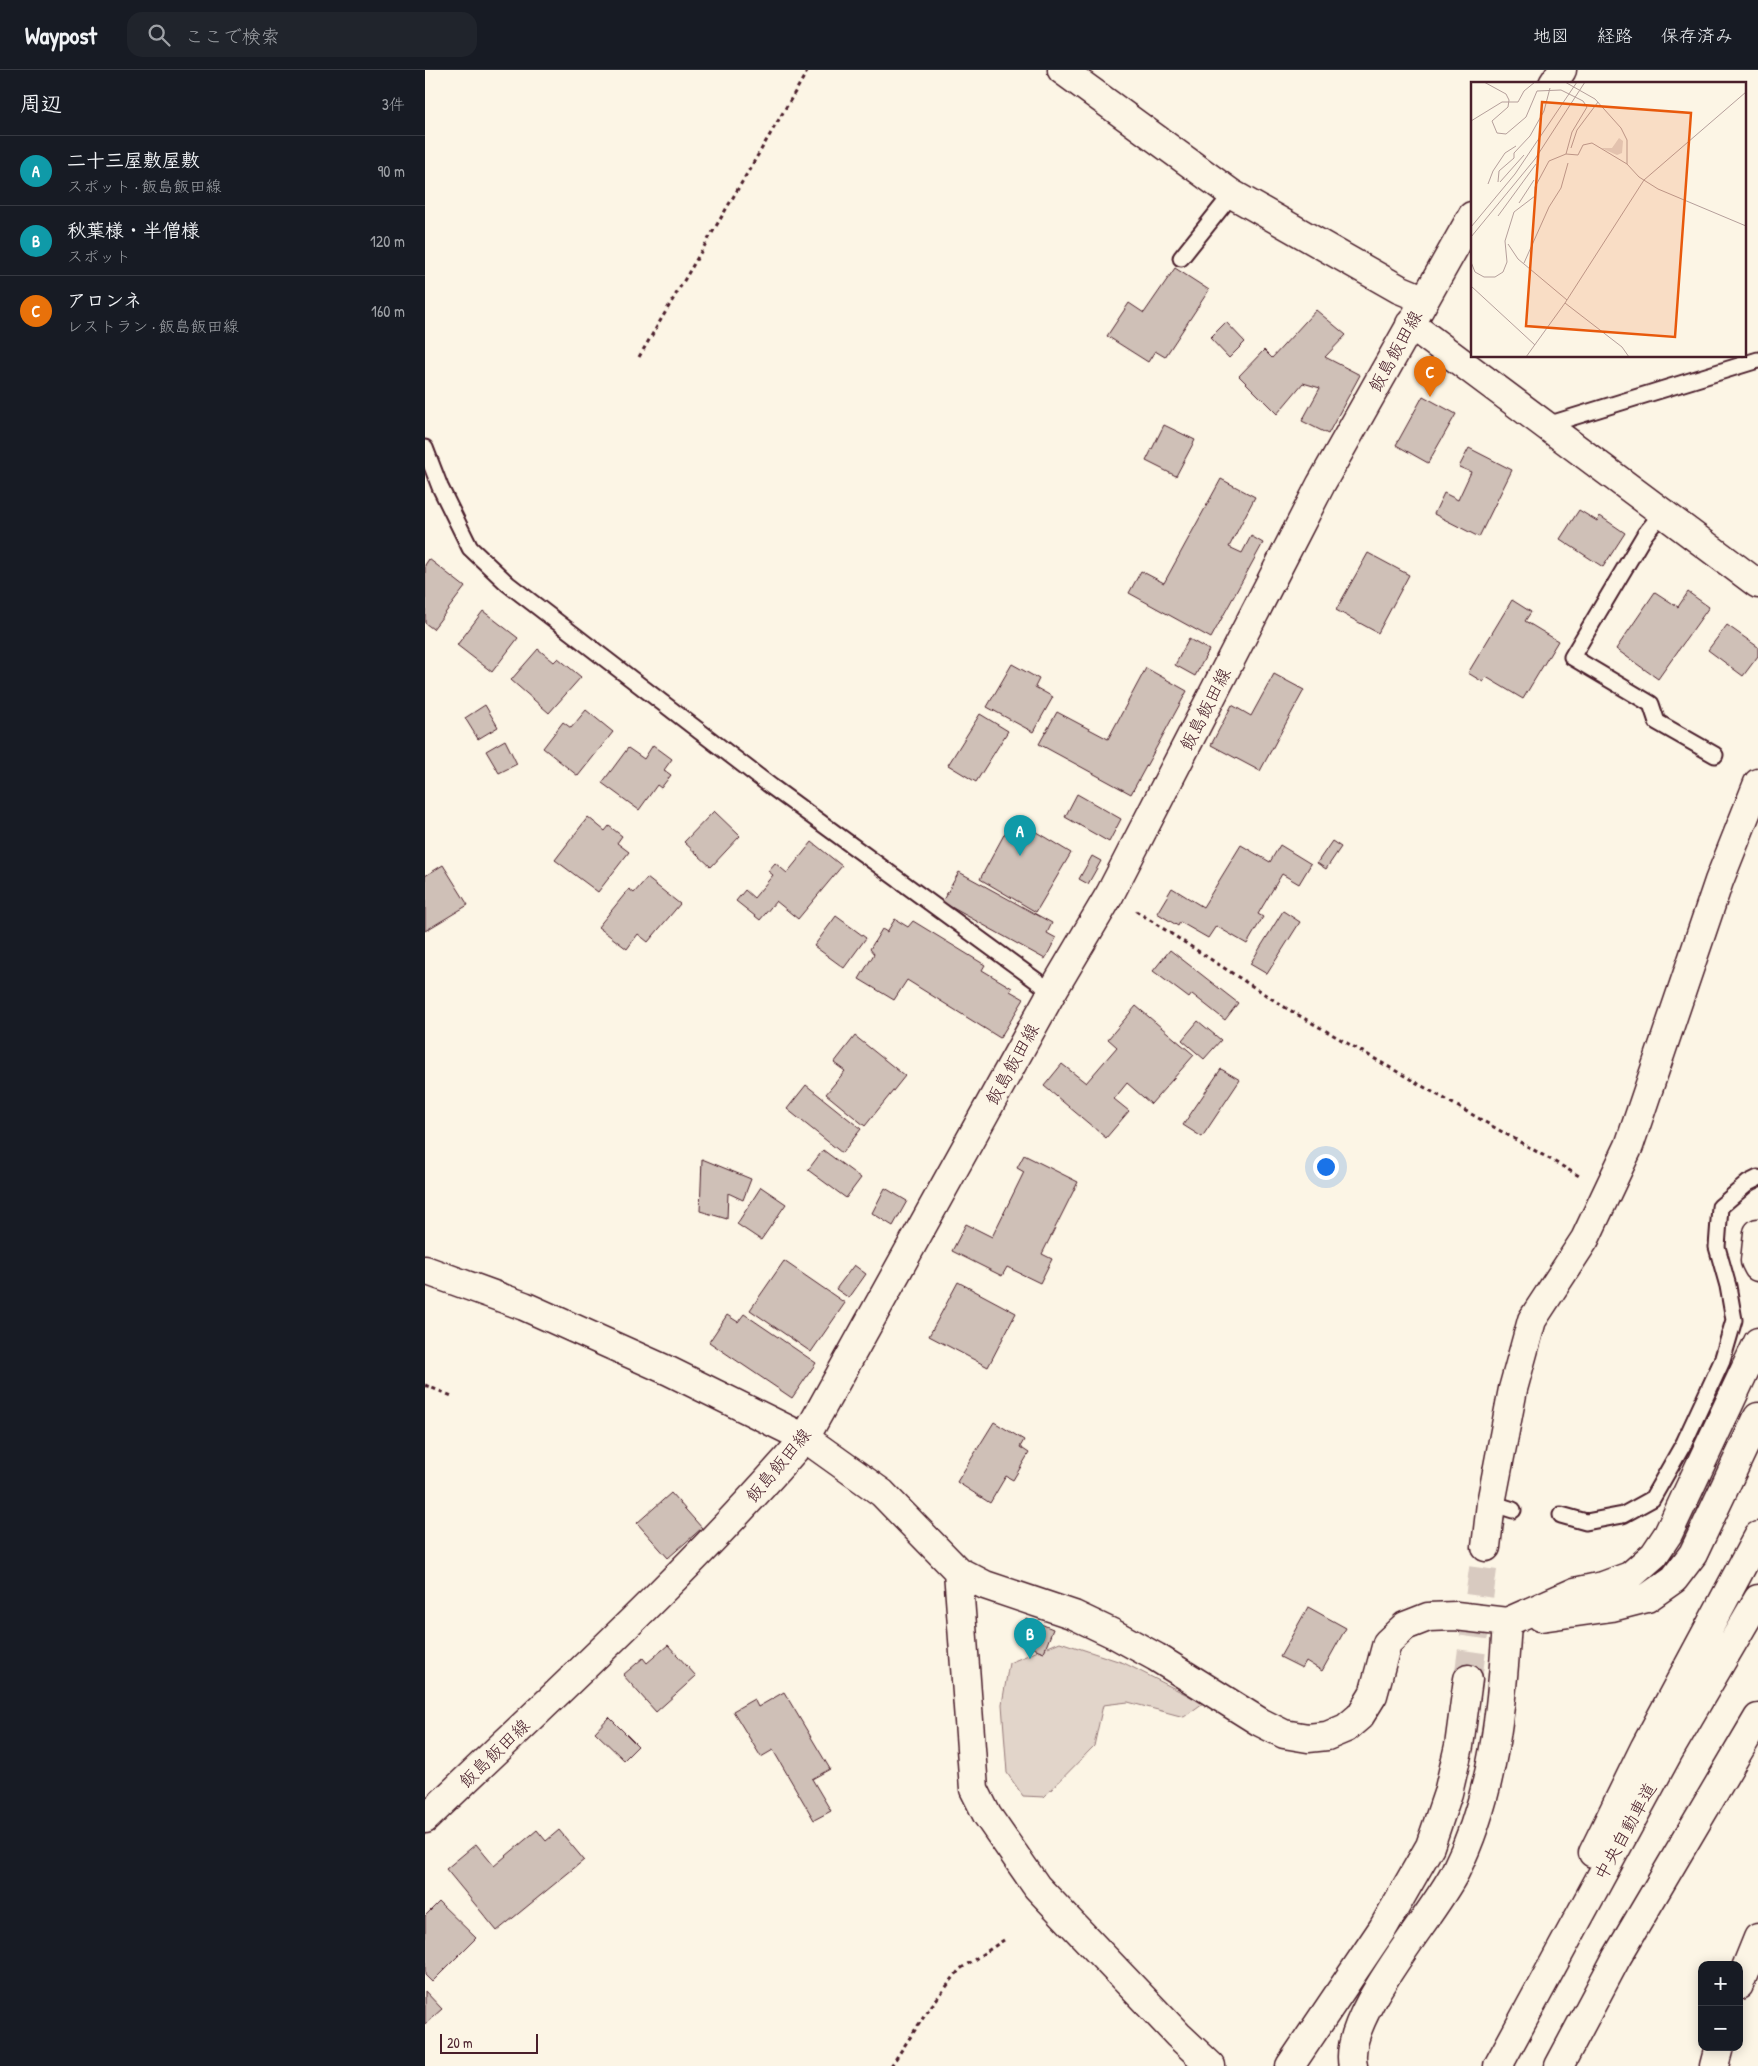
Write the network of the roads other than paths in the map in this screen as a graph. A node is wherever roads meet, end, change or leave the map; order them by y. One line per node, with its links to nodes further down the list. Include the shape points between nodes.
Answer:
1 (1062, 70): 4 (main road)
2 (1562, 70): 3 (main road)
3 (1554, 82)
4 (1233, 194): 6 (lane); 7 (main road, via 1382,280)
5 (1471, 218): 7 (main road, 飯島飯田線)
6 (1181, 258)
7 (1423, 299): 8 (main road, 飯島飯田線)
8 (1410, 324): 10 (main road); 16 (main road, 飯島飯田線, via 1321,484 1109,894)
9 (1758, 360): 10 (lane)
10 (1547, 425): 12 (main road)
11 (425, 448): 16 (lane, via 469,548 508,584 772,787)
12 (1663, 512): 13 (main road); 14 (lane, via 1645,534 1573,657 1651,704 1657,722)
13 (1758, 584)
14 (1715, 755)
15 (1758, 783): 26 (main road, via 1719,881 1629,1146 1585,1239 1532,1320 1513,1389 1502,1507)
16 (1052, 992): 23 (main road, 飯島飯田線)
17 (1758, 1178): 24 (lane, via 1720,1208 1717,1247 1734,1320 1722,1362 1684,1443 1652,1499 1623,1515 1586,1522)
18 (1758, 1233): 19 (main road, via 1755,1260)
19 (1758, 1267)
20 (425, 1270): 23 (main road, via 532,1310 669,1371)
21 (1758, 1342): 29 (main road, via 1668,1534 1654,1555 1630,1576 1575,1592)
22 (1758, 1417): 29 (main road, via 1693,1554 1674,1579 1647,1598 1612,1607)
23 (805, 1438): 27 (main road, via 882,1493); 33 (main road, 飯島飯田線, via 762,1488 644,1607)
24 (1561, 1516)
25 (1758, 1536): 36 (main road, via 1649,1738 1595,1850)
26 (1487, 1547)
27 (958, 1571): 29 (main road, via 985,1585 1082,1619 1156,1657 1260,1722 1284,1734 1308,1738 1327,1736 1360,1716 1373,1695 1387,1643 1405,1626 1428,1617 1447,1616); 39 (main road, via 974,1789 987,1816 1037,1887)
28 (1758, 1599): 36 (main road, 中央自動車道, via 1668,1753)
29 (1507, 1622): 41 (main road, via 1499,1724 1475,1824 1455,1872 1438,1902 1367,2006 1354,2034)
30 (1468, 1679): 40 (main road, via 1459,1746 1448,1793 1430,1846 1383,1928)
31 (1758, 1718): 35 (main road)
32 (1758, 1750): 35 (main road)
33 (425, 1819)
34 (1758, 1938): 37 (main road)
35 (1617, 1957): 43 (main road)
36 (1553, 1962): 42 (main road, 中央自動車道)
37 (1743, 1975)
38 (1718, 2051): 44 (main road)
39 (1211, 2066)
40 (1290, 2066)
41 (1353, 2066)
42 (1498, 2066)
43 (1559, 2066)
44 (1714, 2066)

